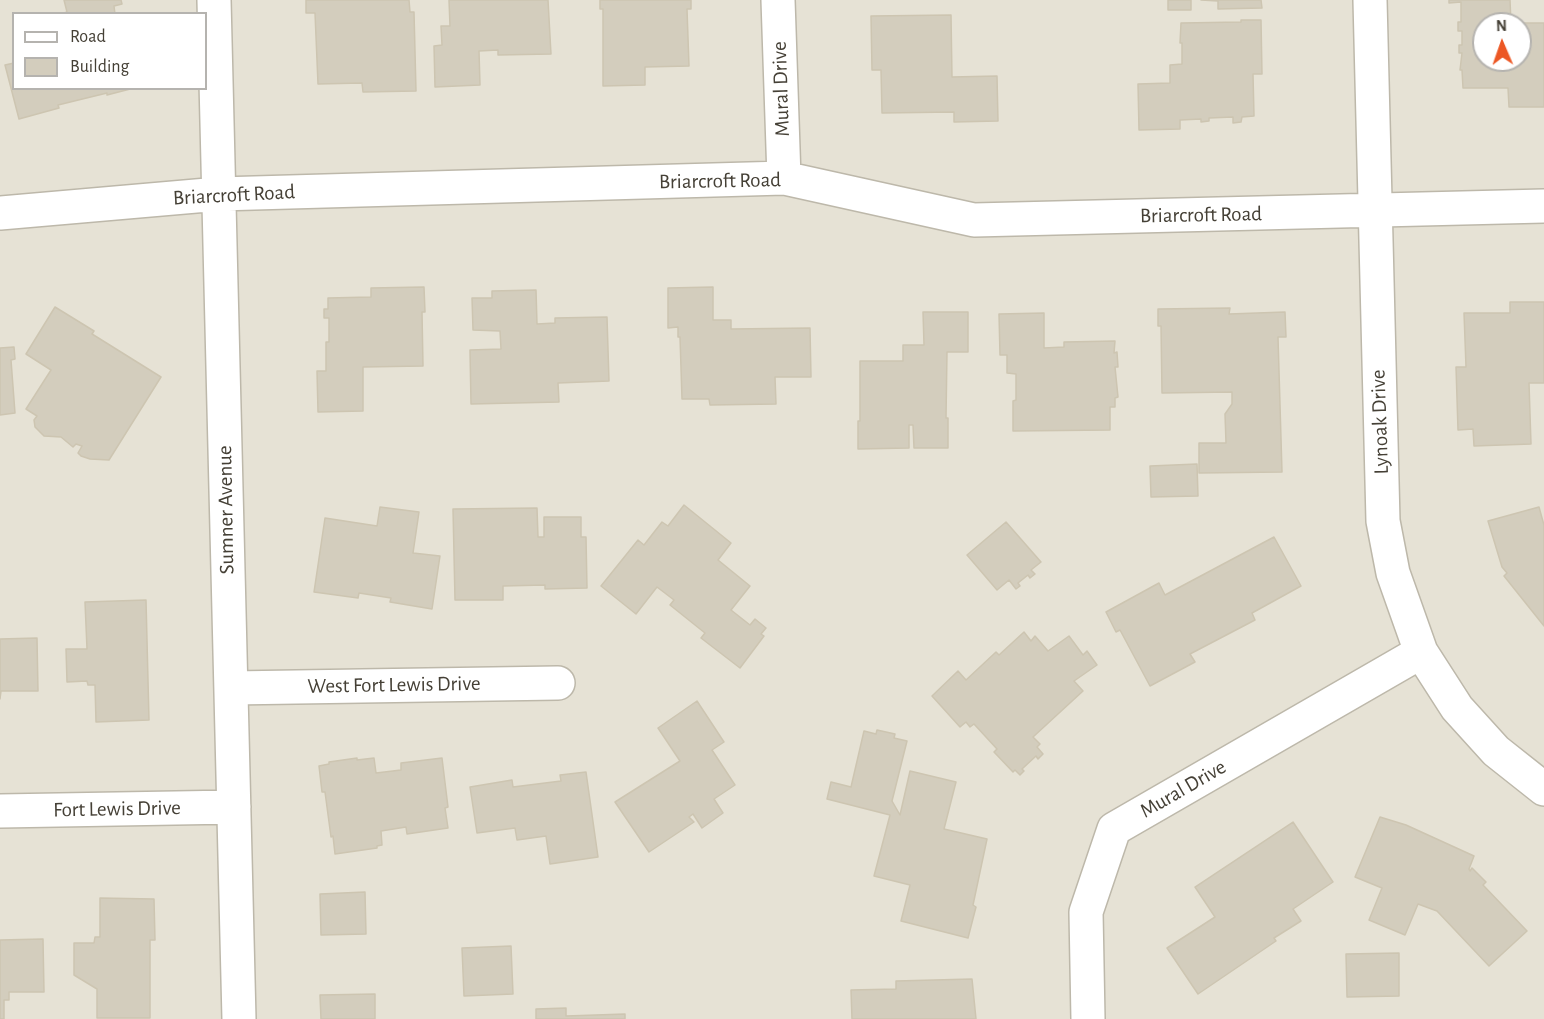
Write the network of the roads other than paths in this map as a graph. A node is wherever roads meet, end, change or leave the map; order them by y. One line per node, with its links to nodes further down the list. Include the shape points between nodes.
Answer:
1 (214, 0): 5 (street, Sumner Avenue)
2 (778, 0): 4 (street, Mural Drive)
3 (1370, 0): 7 (street, Lynoak Drive)
4 (784, 178): 5 (street, Briarcroft Road); 7 (street, Briarcroft Road, via 974,220)
5 (219, 194): 8 (street, Briarcroft Road); 11 (street, Sumner Avenue)
6 (1544, 206): 7 (street, Briarcroft Road)
7 (1375, 210): 9 (street, Lynoak Drive, via 1383,521 1393,573)
8 (0, 213)
9 (1421, 652): 12 (street, Lynoak Drive, via 1457,708 1496,751); 16 (street, Mural Drive, via 1114,829 1086,912)
10 (558, 683): 11 (street, West Fort Lewis Drive)
11 (231, 688): 13 (street, Sumner Avenue)
12 (1544, 789)
13 (234, 807): 14 (street, Fort Lewis Drive); 15 (street, Sumner Avenue)
14 (0, 811)
15 (239, 1019)
16 (1088, 1019)

